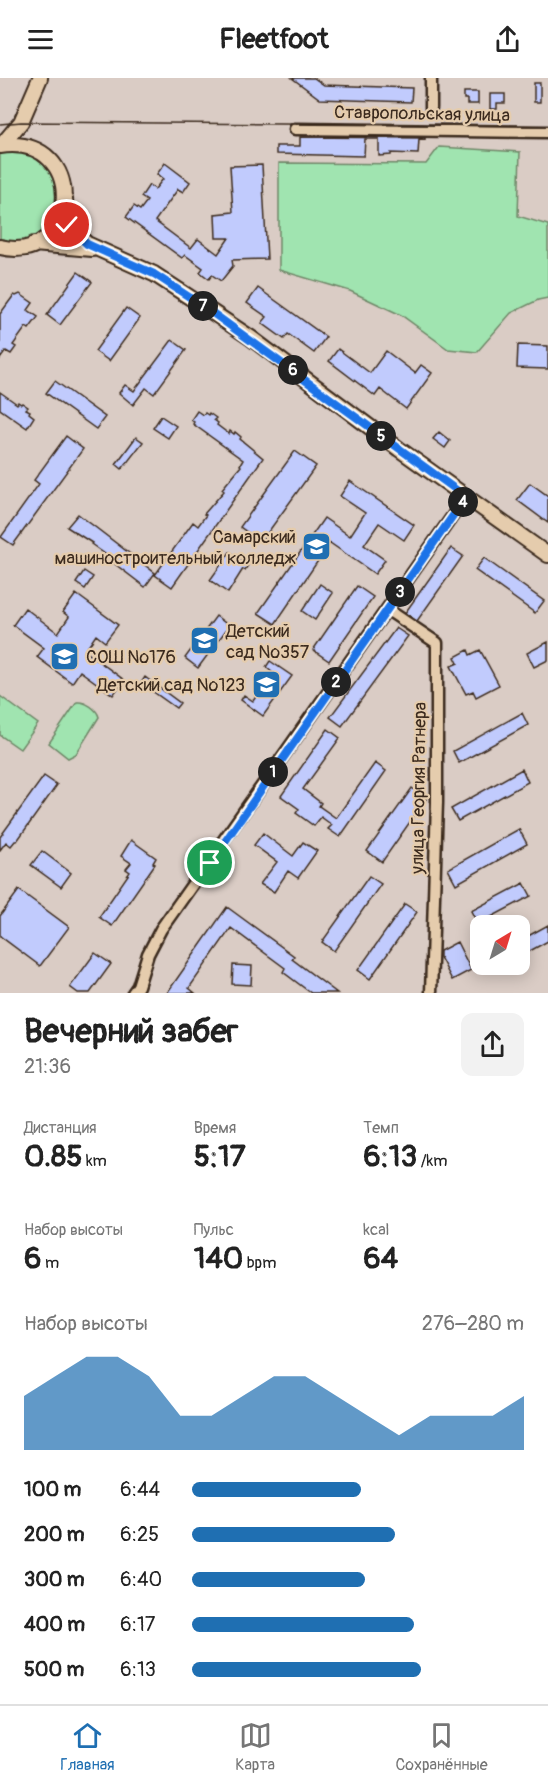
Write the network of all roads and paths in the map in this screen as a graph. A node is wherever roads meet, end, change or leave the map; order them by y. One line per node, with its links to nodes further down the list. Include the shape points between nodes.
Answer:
1 (40, 78): 4 (main road)
2 (431, 78): 3 (street)
3 (430, 108)
4 (21, 122): 7 (main road); 8 (main road)
5 (295, 129): 6 (street, Ставропольская улица)
6 (548, 132)
7 (1, 146): 8 (main road, via 19,145)
8 (35, 150): 9 (main road, via 60,173)
9 (65, 199): 10 (main road, via 57,226); 12 (main road, via 67,225)
10 (34, 244): 11 (main road); 12 (main road)
11 (2, 249)
12 (97, 249): 13 (main road, via 154,274 203,306)
13 (466, 497): 14 (main road); 15 (street)
14 (548, 555)
15 (387, 610): 16 (street, via 161,929); 17 (street, улица Георгия Ратнера, via 437,643)
16 (133, 993)
17 (431, 993)

